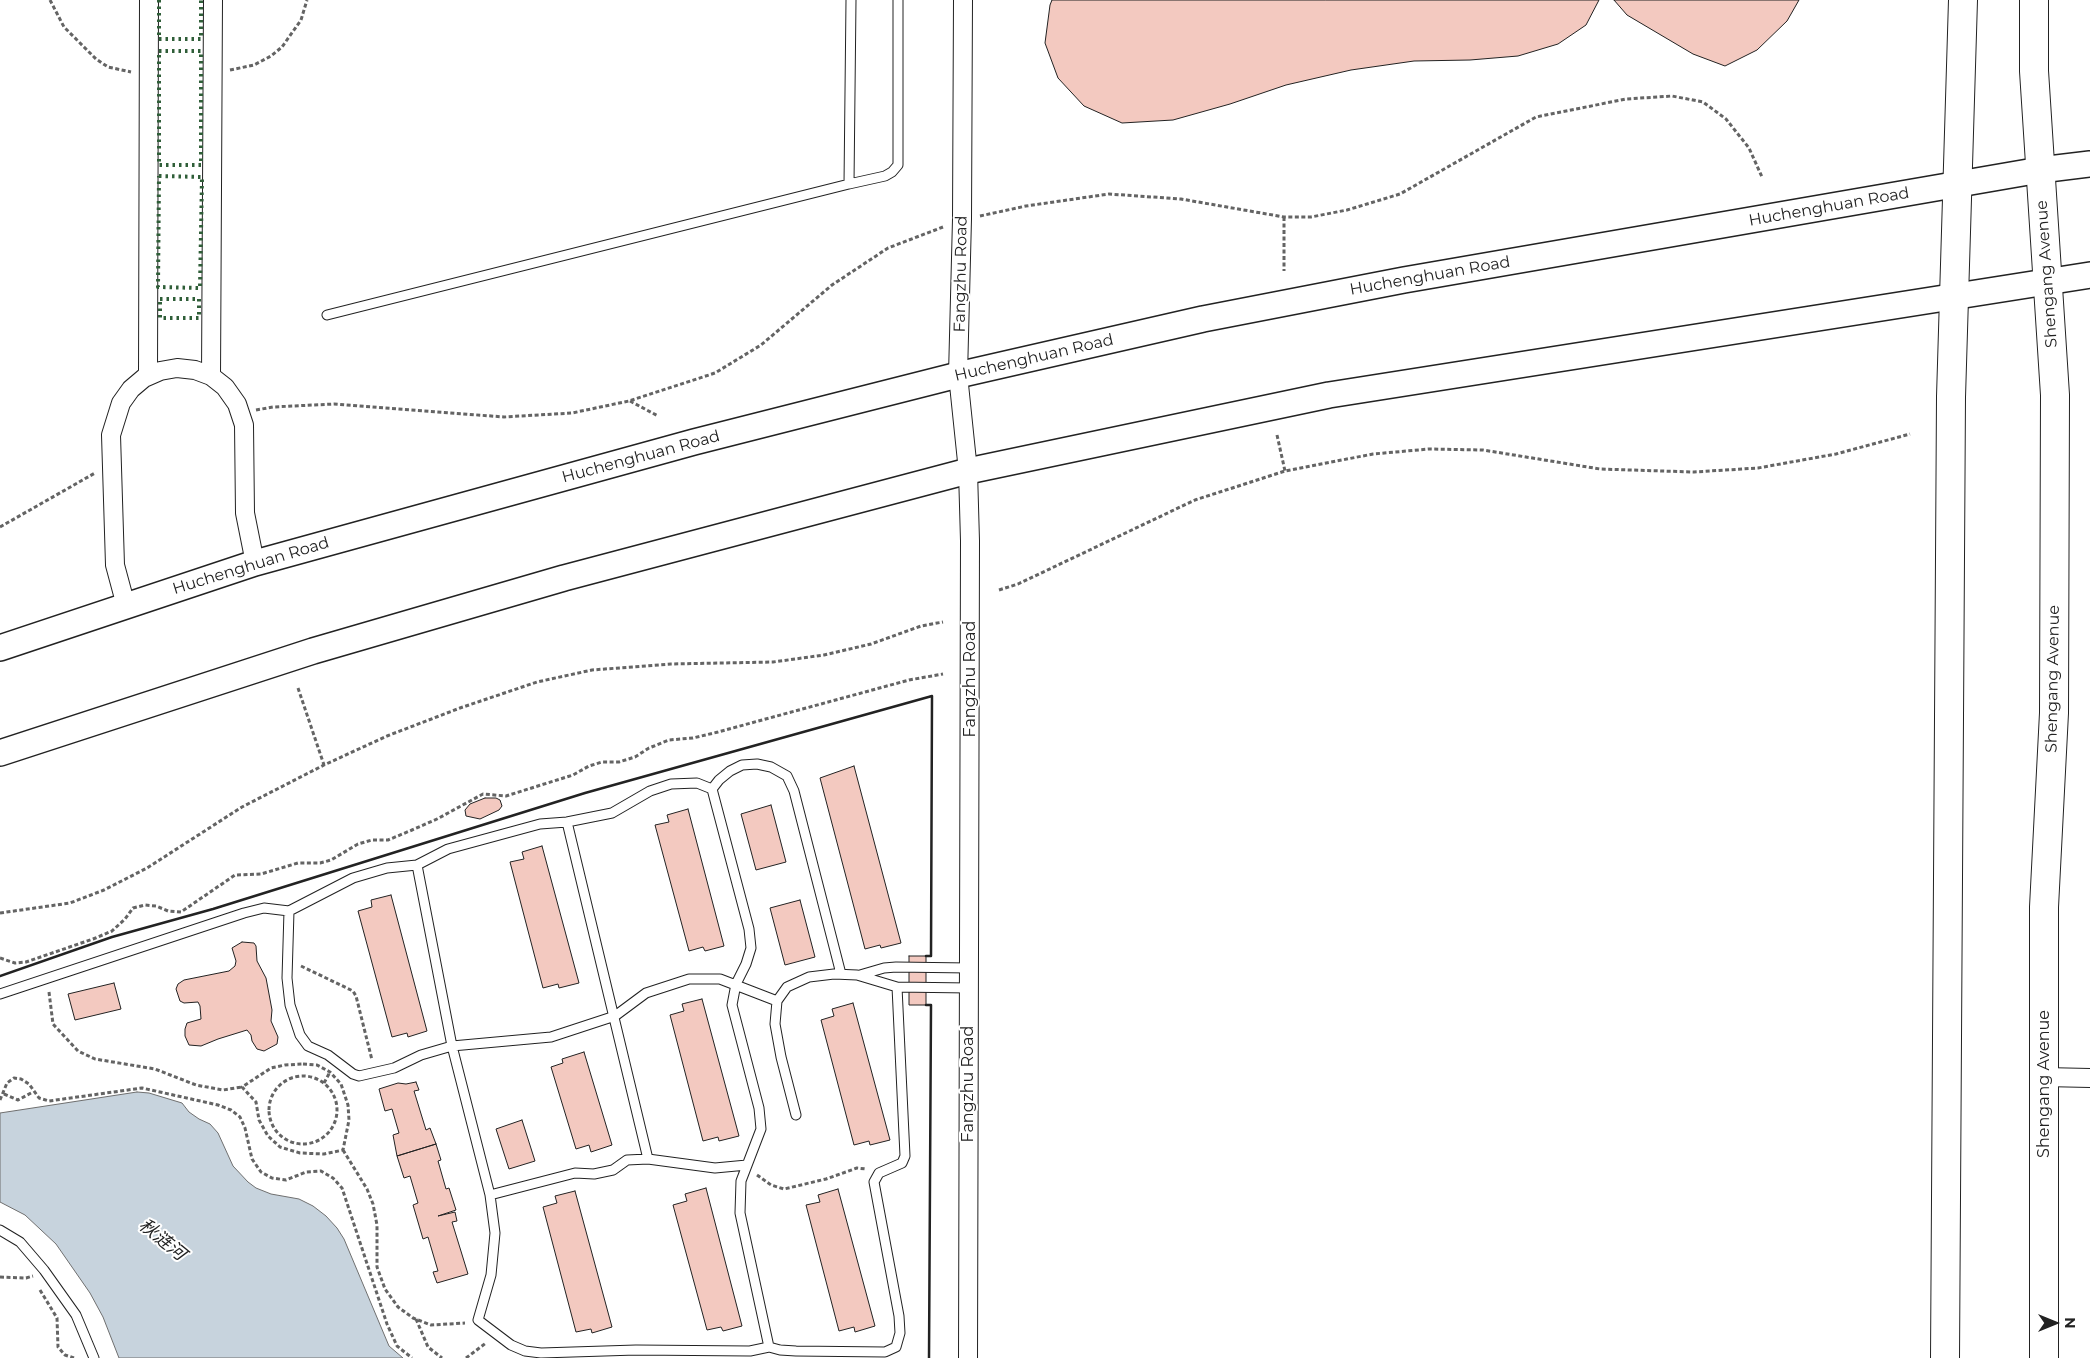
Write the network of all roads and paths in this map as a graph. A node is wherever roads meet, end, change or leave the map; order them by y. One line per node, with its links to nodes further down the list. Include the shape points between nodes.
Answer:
1 (50, 0): 11 (path, via 64,27 96,60 108,67)
2 (148, 0): 25 (street)
3 (213, 0): 26 (street)
4 (307, 0): 10 (path, via 301,20 282,47 254,65)
5 (851, 0): 15 (lane)
6 (898, 0): 15 (lane, via 898,165 885,176)
7 (963, 0): 18 (street, Fangzhu Road)
8 (1962, 0): 16 (main road)
9 (2034, 0): 13 (main road, Shengang Avenue)
10 (226, 70)
11 (132, 72)
12 (2090, 164): 13 (main road, Huchenghuan Road)
13 (2040, 170): 16 (main road, Huchenghuan Road); 21 (main road, Shengang Avenue)
14 (1762, 177): 17 (path, via 1749,148 1726,119 1703,102 1672,96 1626,99 1536,117 1400,194 1347,210 1311,217)
15 (849, 184): 23 (lane)
16 (1957, 184): 22 (main road); 24 (main road, Huchenghuan Road, via 1404,280 1203,319)
17 (1284, 217): 18 (path, via 1181,199 1109,194); 19 (path)
18 (962, 219): 24 (street, Fangzhu Road); 27 (path, via 888,248 832,285 761,346 715,373)
19 (1284, 271)
20 (2090, 275): 21 (main road)
21 (2048, 281): 22 (main road); 64 (main road, Shengang Avenue, via 2055,395 2054,712 2044,907)
22 (1953, 296): 32 (main road, via 1329,395); 92 (main road)
23 (327, 315)
24 (958, 375): 32 (street, Fangzhu Road); 36 (main road, Huchenghuan Road, via 694,442)
25 (148, 376): 26 (street, via 178,368); 38 (street, via 131,389 121,403 111,435 115,565)
26 (211, 376): 36 (street, via 225,387 237,404 244,425 245,513)
27 (629, 401): 28 (path, via 572,413 504,417 334,404); 29 (path)
28 (255, 410)
29 (658, 416)
30 (1910, 434): 33 (path, via 1836,454 1758,468 1694,472 1600,469 1483,450 1429,449 1373,454)
31 (1277, 435): 33 (path)
32 (968, 470): 43 (main road, via 574,575 322,648); 52 (street, Fangzhu Road)
33 (1285, 471): 37 (path, via 1194,500 1018,584)
34 (98, 472): 35 (path)
35 (0, 527)
36 (255, 563): 38 (main road, Huchenghuan Road)
37 (999, 590)
38 (126, 606): 40 (main road, Huchenghuan Road)
39 (943, 622): 44 (path, via 824,655 773,662 671,664 592,670 537,682 451,711)
40 (0, 648)
41 (943, 674): 50 (path, via 909,680 718,732 668,740 635,757 619,762 602,762 573,775 506,796 484,794 421,827 388,840 358,844 331,860 298,863 261,874 234,875 181,912 145,905 133,908 126,920 112,931 93,939 26,962 15,963)
42 (298, 688): 44 (path)
43 (0, 753)
44 (324, 764): 49 (path, via 242,807 147,868 104,890 70,903)
45 (712, 789): 46 (lane, via 697,783 671,784 650,791 612,813); 53 (lane, via 718,780 742,765 771,767 787,776 794,791); 56 (lane, via 749,929 751,948)
46 (568, 822): 47 (lane, via 540,824 458,846); 61 (lane)
47 (417, 865): 48 (lane, via 387,868 353,878); 62 (lane)
48 (289, 911): 51 (lane); 55 (lane, via 264,908 244,913)
49 (0, 914)
50 (0, 958)
51 (287, 959): 63 (path, via 353,991); 63 (lane, via 290,1005 300,1035 308,1046 328,1055 353,1074 359,1076)
52 (969, 968): 54 (lane, via 896,967); 58 (street, Fangzhu Road)
53 (841, 974): 54 (lane); 60 (lane, via 809,977 786,988)
54 (858, 975): 57 (lane)
55 (48, 979): 59 (lane); 66 (path, via 53,1024 78,1051 95,1059 155,1069 196,1085 223,1090)
56 (736, 984): 60 (lane); 61 (lane, via 720,979 689,979 646,993); 75 (lane, via 732,1005 759,1108 761,1129)
57 (897, 987): 58 (lane); 76 (lane, via 905,1156 902,1163)
58 (969, 988): 91 (street, Fangzhu Road)
59 (0, 994)
60 (777, 1001): 70 (lane, via 777,1033)
61 (615, 1016): 62 (lane, via 551,1037); 74 (lane)
62 (452, 1046): 63 (lane); 77 (lane)
63 (375, 1072)
64 (2044, 1077): 65 (street); 93 (main road, Shengang Avenue)
65 (2090, 1078)
66 (242, 1087): 72 (path, via 256,1102 259,1120 268,1136); 73 (path, via 271,1068 285,1065 317,1066 330,1072 341,1084 348,1105 349,1120)
67 (33, 1092): 68 (path, via 18,1100); 68 (path, via 29,1084 14,1078); 88 (path, via 49,1102 142,1088 218,1105 240,1117 246,1128 252,1159 260,1172 286,1180 306,1172 321,1171 333,1178 342,1188 387,1324 398,1346)
68 (4, 1094): 69 (path)
69 (0, 1100)
70 (796, 1115)
71 (289, 1142): 71 (path, via 311,1144 330,1132 335,1122 336,1101 324,1083 314,1077 291,1078 273,1093 269,1116 273,1127); 72 (path)
72 (287, 1149): 73 (path, via 324,1154)
73 (343, 1150): 81 (path, via 373,1204 377,1225 377,1267 385,1289 398,1307)
74 (648, 1159): 75 (lane, via 715,1168); 77 (lane, via 628,1160 613,1170 575,1173)
75 (747, 1164): 76 (path, via 771,1185 784,1189 826,1180 858,1168); 84 (lane, via 741,1181 740,1214)
76 (879, 1173): 84 (lane, via 874,1182 899,1316 900,1333 896,1346 885,1352 796,1351)
77 (490, 1195): 82 (lane, via 495,1233 491,1275)
78 (0, 1230): 79 (lane, via 20,1242)
79 (41, 1273): 80 (path, via 26,1278); 86 (path, via 42,1296 56,1318 58,1347); 87 (lane, via 76,1315)
80 (0, 1277)
81 (416, 1319): 82 (path, via 431,1325); 89 (path, via 428,1346)
82 (478, 1320): 83 (lane)
83 (496, 1335): 85 (lane, via 524,1351); 90 (path)
84 (769, 1347): 85 (lane, via 750,1351 636,1350)
85 (541, 1355)
86 (74, 1358)
87 (94, 1358)
88 (412, 1358)
89 (442, 1358)
90 (466, 1358)
91 (968, 1358)
92 (1945, 1358)
93 (2044, 1358)

